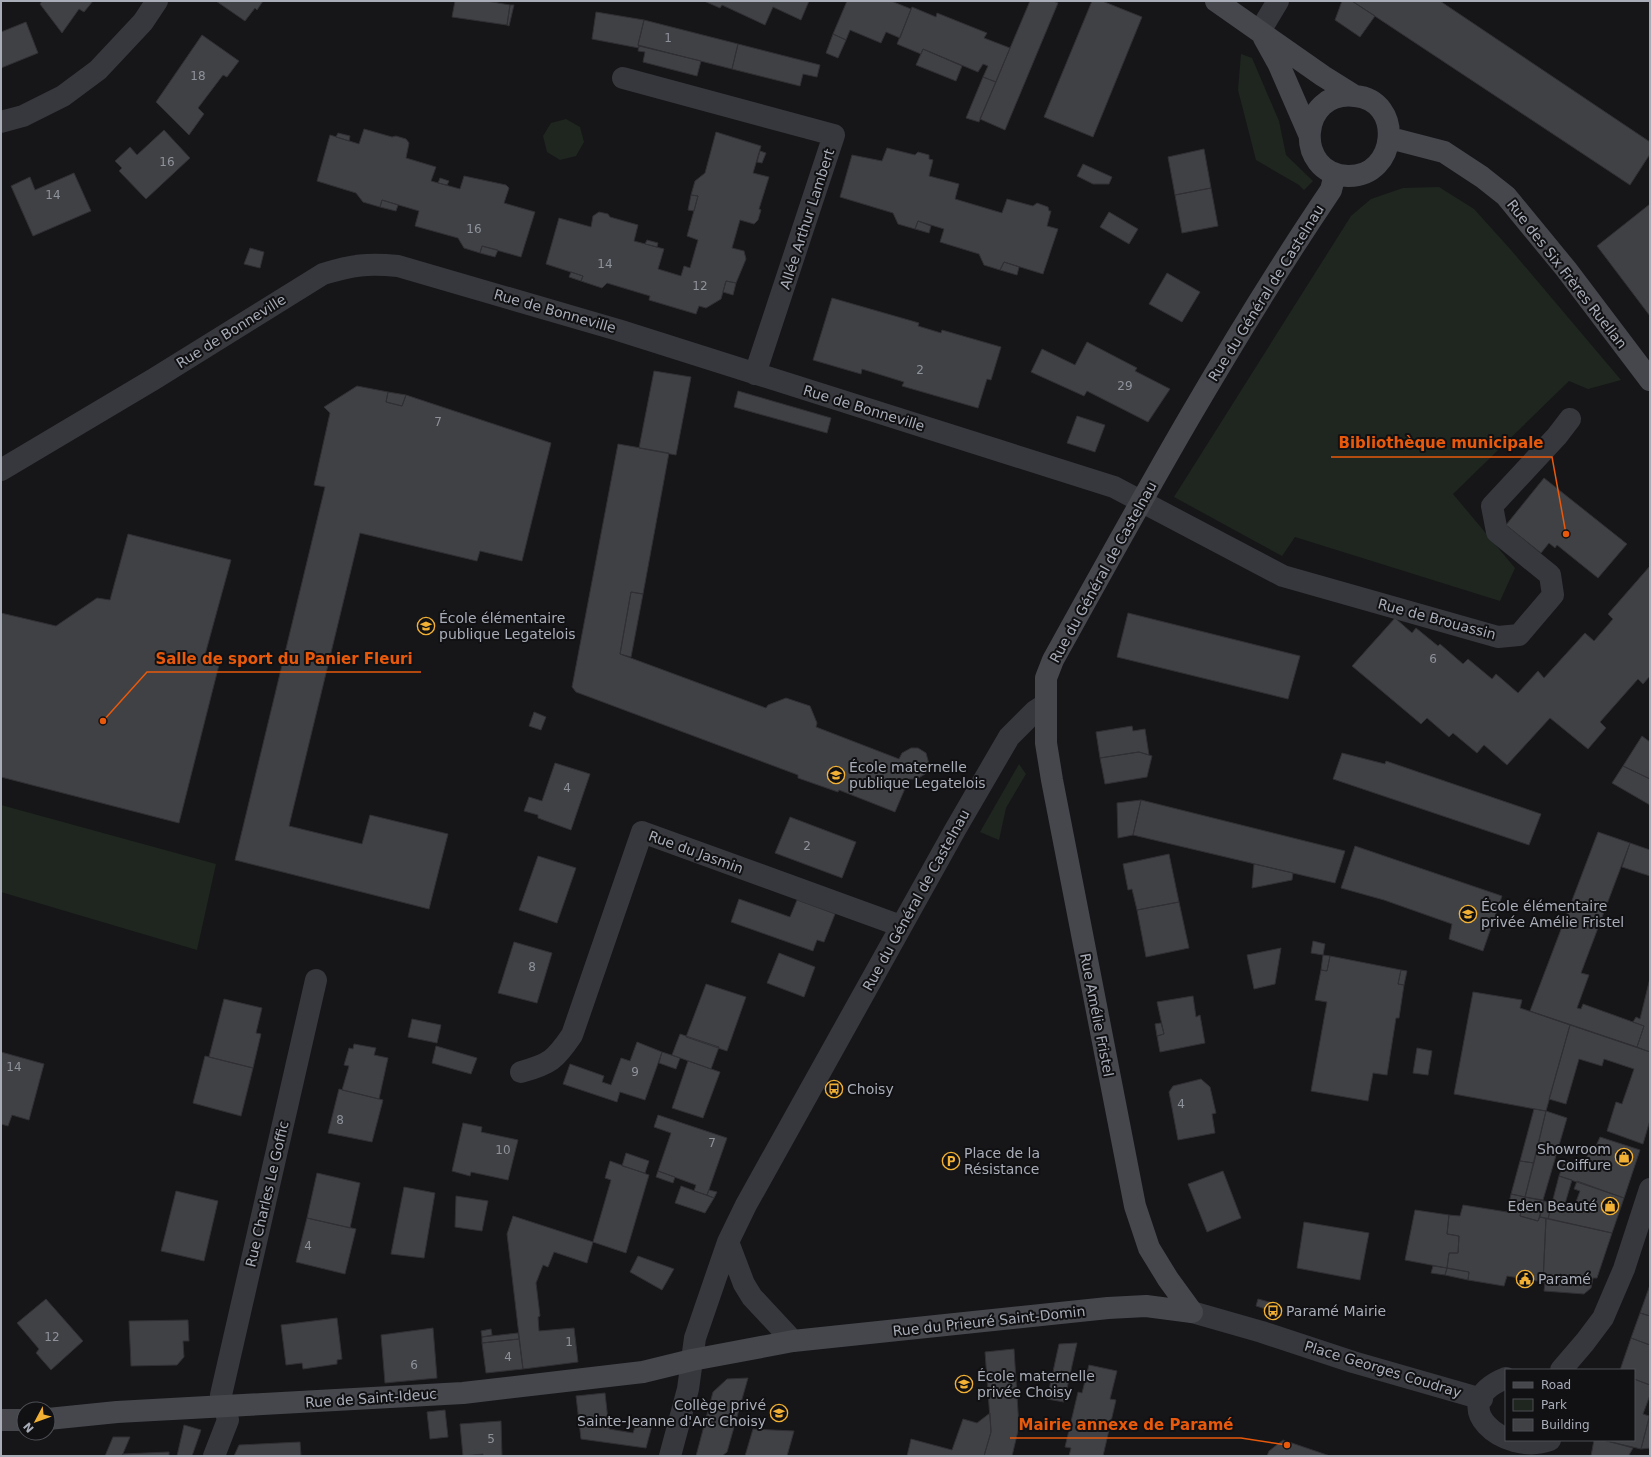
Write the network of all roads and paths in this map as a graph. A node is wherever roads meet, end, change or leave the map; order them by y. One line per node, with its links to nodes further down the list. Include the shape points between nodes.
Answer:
1 (157, 1): 7 (street, via 143,22 98,70 62,96 23,116)
2 (1216, 1): 4 (main road)
3 (1278, 1): 4 (street)
4 (1260, 31): 6 (main road); 8 (main road, via 1279,65)
5 (623, 78): 11 (street, Allée Arthur Lambert, via 834,135)
6 (1355, 96): 8 (main road, via 1333,98 1322,106 1314,116); 9 (main road, via 1361,96 1373,103 1383,113)
7 (1, 122)
8 (1309, 134): 10 (main road, via 1314,156)
9 (1390, 138): 10 (main road, via 1387,151 1371,170 1359,175); 12 (main road, Rue des Six Frères Ruellan, via 1444,152 1506,196 1566,269)
10 (1335, 174): 15 (main road, Rue du Général de Castelnau, via 1330,190 1273,279)
11 (755, 374): 14 (street, Rue de Bonneville, via 618,330 398,266 352,266 323,274 154,380); 15 (street, Rue de Bonneville, via 1114,487)
12 (1650, 380)
13 (1570, 419): 15 (street, Rue de Brouassin, via 1492,506 1497,532 1550,575 1553,596 1519,635 1498,637 1282,576)
14 (1, 470)
15 (1141, 501): 16 (main road, Rue du Général de Castelnau, via 1053,660 1046,678)
16 (1046, 704): 17 (street, Rue du Général de Castelnau, via 1035,711 1009,737); 22 (main road, Rue Amélie Fristel, via 1046,743 1052,780 1136,1206 1149,1248)
17 (901, 926): 19 (street, Rue du Jasmin, via 642,832 572,1035 558,1055 541,1067); 21 (street, Rue du Général de Castelnau)
18 (316, 980): 29 (street, Rue Charles Le Goffic, via 221,1395)
19 (521, 1072)
20 (1650, 1189): 26 (street, via 1624,1269 1603,1318)
21 (728, 1242): 24 (street, via 744,1284 752,1297); 25 (street, Rue du Général de Castelnau, via 695,1338)
22 (1192, 1312): 23 (street, Rue du Prieuré Saint-Domin); 24 (main road, Rue du Prieuré Saint-Domin, via 1146,1306 1108,1308)
23 (1284, 1340): 28 (street, Place Georges Coudray)
24 (793, 1341): 25 (main road, Rue du Prieuré Saint-Domin)
25 (692, 1360): 29 (main road, Rue de Saint-Ideuc, via 643,1372 463,1393); 35 (street, Rue du Général de Castelnau, via 688,1389)
26 (1562, 1369)
27 (1505, 1378): 28 (street, via 1489,1389)
28 (1482, 1399): 36 (street, via 1478,1412 1485,1438 1494,1448)
29 (225, 1407): 30 (main road, Rue de Saint-Ideuc, via 117,1412); 34 (street, Rue Charles Le Goffic, via 228,1420)
30 (56, 1418)
31 (1, 1420): 32 (main road)
32 (16, 1420)
33 (1549, 1441): 36 (street, via 1533,1453)
34 (214, 1456)
35 (670, 1456)
36 (1520, 1456)

